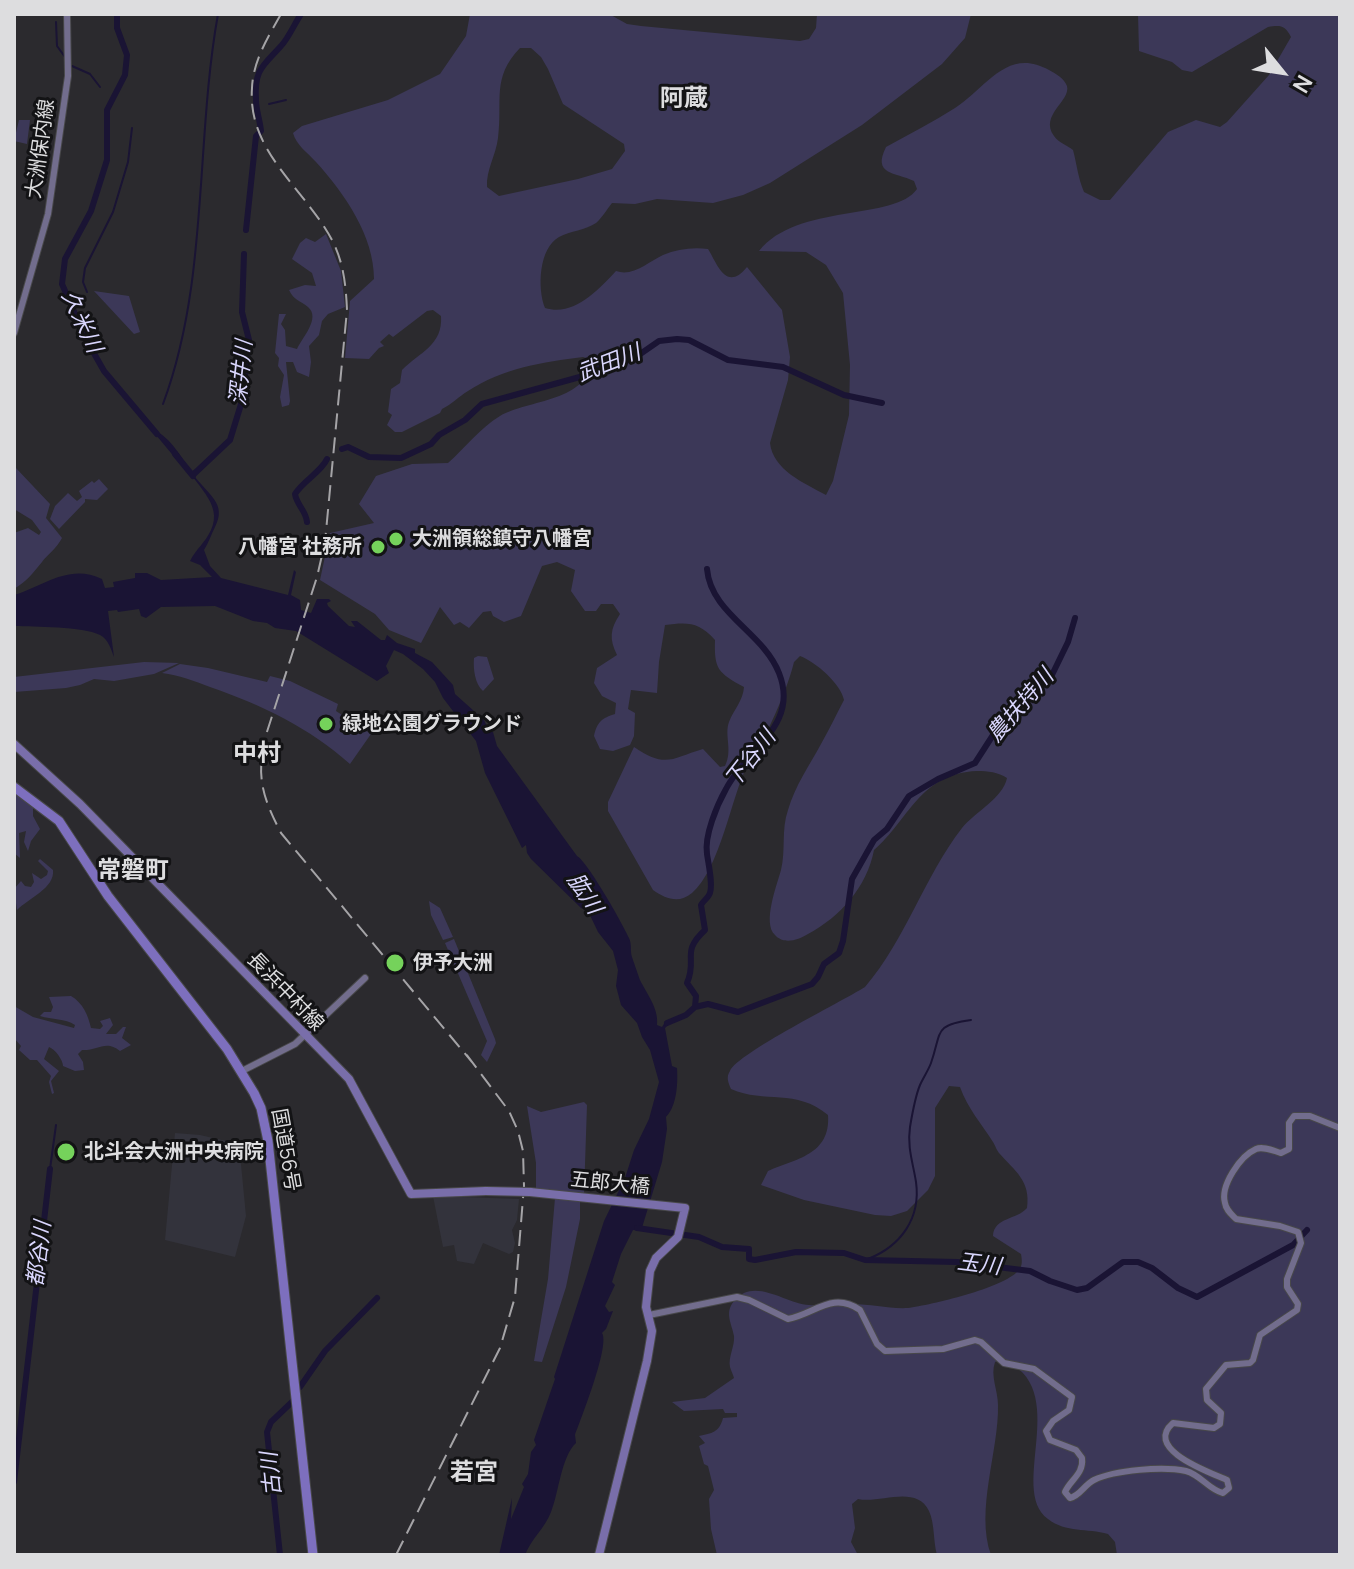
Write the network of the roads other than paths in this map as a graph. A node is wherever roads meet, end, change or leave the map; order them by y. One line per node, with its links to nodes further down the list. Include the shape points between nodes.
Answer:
1 (67, 14): 2 (main road, 大洲保内線, via 68,76 48,214)
2 (14, 333)
3 (14, 744): 6 (main road, 長浜中村線, via 80,804)
4 (14, 787): 7 (highway, 国道56号, via 59,821 108,896)
5 (365, 978): 6 (main road)
6 (305, 1034): 7 (main road); 9 (main road, 長浜中村線, bridge, via 360,1095 411,1194)
7 (242, 1071): 11 (highway, 国道56号, via 261,1108 268,1141)
8 (1340, 1128): 10 (main road, via 1310,1116 1294,1116 1289,1149 1254,1151 1235,1167 1225,1193 1225,1207 1236,1219 1298,1232 1301,1243 1287,1279 1297,1310 1260,1335 1250,1363 1226,1365 1206,1389 1207,1400 1221,1413 1220,1424 1214,1428 1173,1423 1165,1430 1169,1447 1202,1472 1227,1480 1229,1488 1223,1493 1189,1472 1150,1470 1095,1480 1070,1498 1066,1488 1080,1472 1082,1458 1076,1450 1050,1440 1046,1431 1072,1407 1072,1397 1034,1369 1004,1363 975,1340 943,1349 885,1351 860,1310 837,1301 788,1319 737,1297)
9 (535, 1192): 10 (main road, 五郎大橋, via 685,1208 672,1246 652,1264)
10 (649, 1315): 12 (main road, via 647,1361)
11 (313, 1555)
12 (599, 1555)

